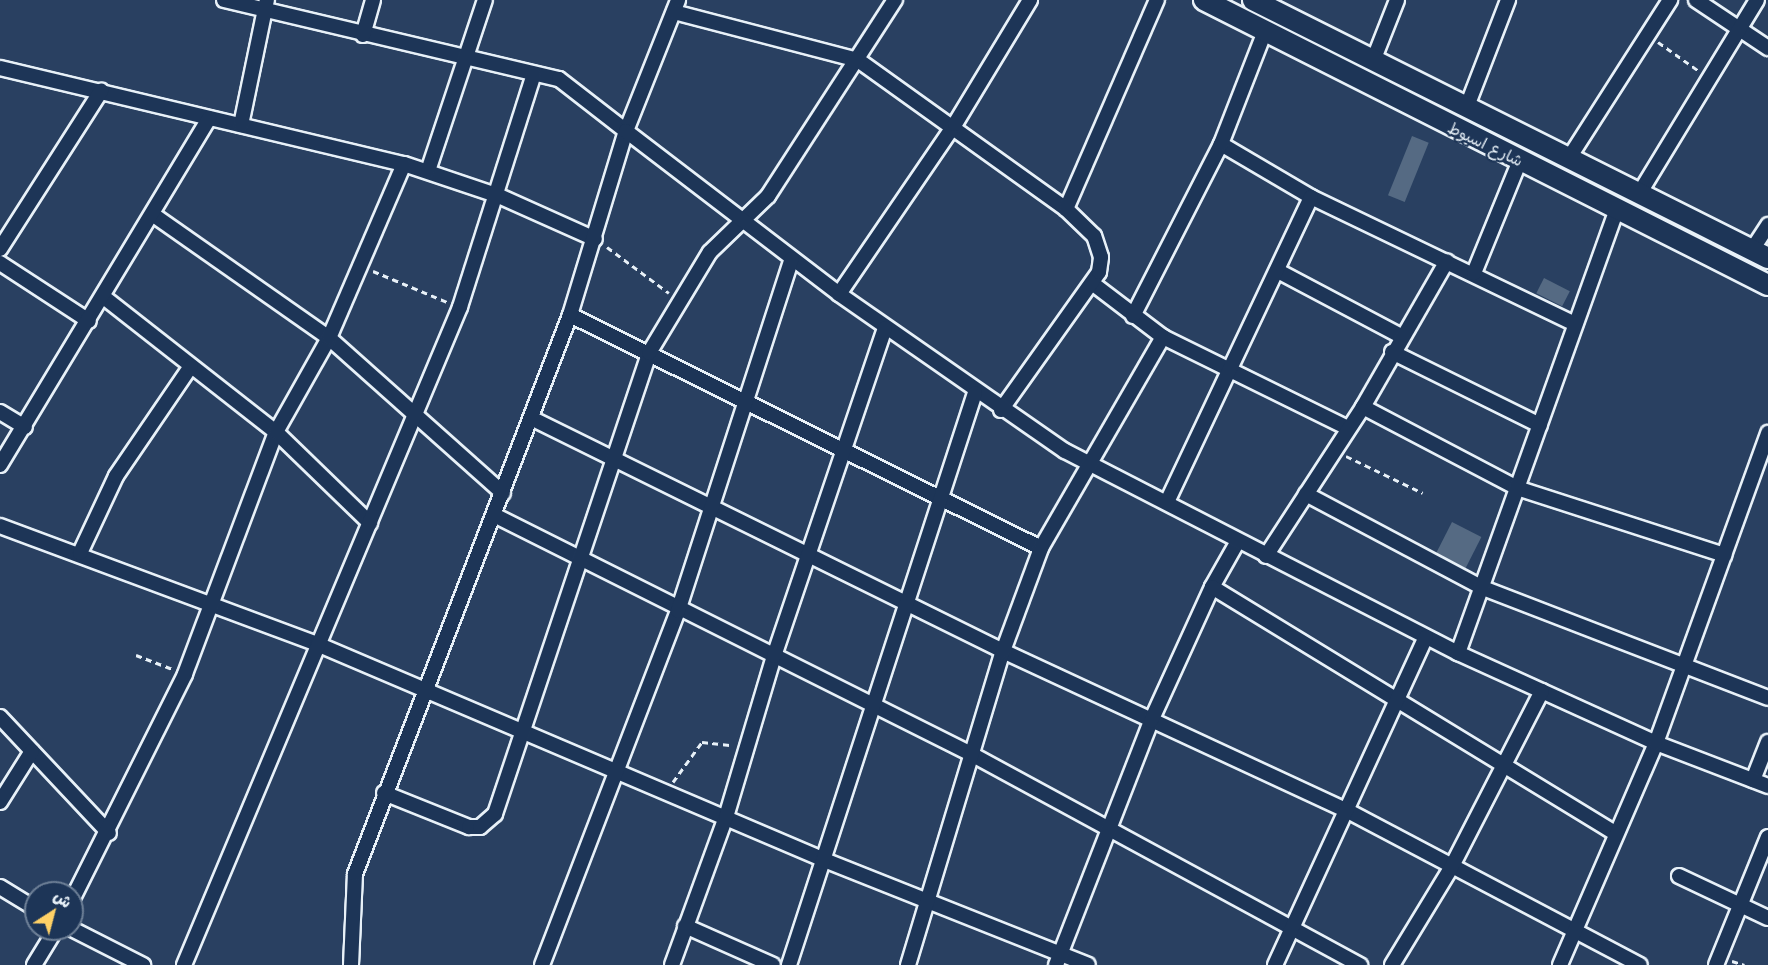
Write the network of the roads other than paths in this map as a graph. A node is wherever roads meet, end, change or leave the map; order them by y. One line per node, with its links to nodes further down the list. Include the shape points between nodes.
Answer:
1 (224, 0): 14 (street)
2 (373, 0): 18 (street)
3 (485, 0): 21 (street)
4 (895, 0): 20 (street)
5 (1030, 0): 28 (street)
6 (1157, 0): 39 (street)
7 (1204, 0): 17 (street, شارع اسيوط)
8 (1397, 0): 22 (street)
9 (1508, 0): 26 (street)
10 (1670, 0): 32 (street)
11 (1696, 0): 16 (street)
12 (1757, 0): 16 (street)
13 (1262, 2): 22 (street, شارع اسيوط)
14 (266, 6): 18 (street); 29 (street)
15 (676, 6): 20 (street); 30 (street)
16 (1738, 27): 19 (street); 36 (street)
17 (1265, 31): 31 (street); 33 (street, شارع اسيوط)
18 (363, 35): 21 (street)
19 (1768, 48)
20 (858, 60): 28 (street); 42 (street, via 768,196)
21 (465, 61): 24 (street); 35 (street)
22 (1373, 61): 26 (street, شارع اسيوط)
23 (0, 68): 25 (street)
24 (534, 74): 30 (street, via 574,87); 37 (street)
25 (101, 91): 27 (street); 45 (street)
26 (1466, 109): 32 (street, شارع اسيوط)
27 (209, 118): 29 (street); 41 (street)
28 (955, 124): 39 (street); 54 (street)
29 (241, 125): 34 (street)
30 (626, 131): 42 (street); 44 (street)
31 (1221, 144): 38 (street); 57 (street)
32 (1569, 158): 36 (street, شارع اسيوط)
33 (1520, 160): 40 (street, شارع اسيوط); 51 (street)
34 (404, 164): 35 (street); 63 (street)
35 (428, 171): 37 (street)
36 (1639, 194): 46 (street, شارع اسيوط)
37 (499, 195): 44 (street); 74 (street, via 460,307)
38 (1311, 197): 48 (street); 50 (street)
39 (1066, 209): 52 (street, via 1087,226 1099,248 1099,272)
40 (1617, 209): 53 (street, شارع اسيوط); 59 (street)
41 (155, 216): 55 (street); 63 (street)
42 (741, 219): 47 (street); 65 (street, via 710,252)
43 (1768, 225): 46 (street)
44 (595, 239): 56 (street)
45 (0, 249)
46 (1760, 254)
47 (792, 259): 54 (street); 69 (street)
48 (1447, 261): 51 (street); 61 (street)
49 (0, 263): 58 (street)
50 (1278, 271): 61 (street); 67 (street)
51 (1474, 273): 59 (street)
52 (1092, 283): 57 (street); 71 (street)
53 (1768, 285)
54 (839, 294): 60 (street)
55 (105, 298): 58 (street); 66 (street)
56 (570, 315): 65 (street); 73 (street)
57 (1133, 316): 62 (street)
58 (89, 321): 76 (street)
59 (1575, 324): 75 (street)
60 (885, 328): 68 (street); 80 (street)
61 (1401, 336): 64 (street)
62 (1163, 337): 67 (street); 82 (street)
63 (329, 338): 74 (street); 78 (street)
64 (1392, 352): 70 (street); 75 (street)
65 (649, 353): 69 (street); 81 (street)
66 (191, 366): 78 (street); 95 (street, via 116,476)
67 (1233, 369): 77 (street); 88 (street)
68 (975, 393): 71 (street); 87 (street)
69 (745, 402): 80 (street); 89 (street)
70 (1363, 407): 77 (street); 84 (street)
71 (1001, 411): 82 (street)
72 (0, 412): 76 (street)
73 (531, 418): 81 (street); 85 (street)
74 (414, 419): 85 (street); 91 (street)
75 (1540, 425): 84 (street)
76 (24, 426): 83 (street)
77 (1348, 428): 86 (street)
78 (276, 432): 91 (street); 102 (street)
79 (1768, 433): 96 (street)
80 (843, 451): 87 (street); 97 (street)
81 (613, 458): 89 (street); 99 (street)
82 (1089, 462): 88 (street); 94 (street)
83 (0, 465)
84 (1517, 488): 96 (street); 101 (street)
85 (503, 493): 90 (street)
86 (1306, 494): 98 (street); 101 (street)
87 (939, 499): 94 (street); 103 (street)
88 (1167, 502): 93 (street)
89 (712, 507): 97 (street); 104 (street)
90 (496, 516): 99 (street); 112 (street)
91 (370, 523): 106 (street)
92 (0, 526): 95 (street)
93 (1238, 541): 98 (street); 100 (street)
94 (1041, 548): 107 (street)
95 (80, 553): 102 (street)
96 (1724, 555): 110 (street)
97 (807, 556): 103 (street); 109 (street)
98 (1266, 556): 105 (street)
99 (580, 560): 104 (street); 118 (street)
100 (1212, 587): 113 (street); 117 (street)
101 (1483, 588): 108 (street); 110 (street)
102 (209, 601): 106 (street); 133 (street, via 185,674)
103 (905, 603): 107 (street); 115 (street)
104 (678, 611): 109 (street); 124 (street)
105 (1426, 638): 108 (street); 113 (street)
106 (317, 644): 112 (street); 152 (street)
107 (1003, 651): 117 (street); 122 (street)
108 (1458, 653): 111 (street)
109 (774, 656): 115 (street); 130 (street)
110 (1685, 663): 114 (street); 120 (street)
111 (1542, 691): 120 (street); 123 (street)
112 (426, 693): 118 (street); 127 (street)
113 (1399, 697): 123 (street); 129 (street)
114 (1768, 698)
115 (872, 706): 122 (street); 135 (street)
116 (0, 717): 121 (street)
117 (1151, 721): 129 (street); 131 (street)
118 (523, 733): 124 (street); 127 (street, via 495,814 480,827)
119 (1768, 742): 125 (street)
120 (1656, 743): 125 (street); 132 (street)
121 (32, 751): 128 (street); 133 (street)
122 (972, 754): 131 (street); 141 (street)
123 (1505, 763): 132 (street); 136 (street)
124 (618, 769): 130 (street); 154 (street)
125 (1753, 780): 126 (street)
126 (1768, 786)
127 (384, 793): 153 (street, via 353,883)
128 (0, 802)
129 (1346, 810): 136 (street); 145 (street)
130 (726, 817): 135 (street); 144 (street)
131 (1109, 828): 145 (street); 149 (street)
132 (1615, 832): 146 (street)
133 (109, 833): 138 (street)
134 (1768, 837): 142 (street)
135 (822, 859): 141 (street); 157 (street)
136 (1451, 868): 146 (street); 162 (street)
137 (1679, 876): 142 (street)
138 (82, 881)
139 (0, 887): 140 (street)
140 (24, 902)
141 (926, 902): 149 (street); 158 (street)
142 (1740, 905): 143 (street); 165 (street)
143 (1768, 918)
144 (685, 926): 155 (street); 156 (street)
145 (1294, 927): 160 (street); 161 (street)
146 (1573, 932): 163 (street); 164 (street)
147 (84, 935): 151 (street)
148 (49, 941): 150 (street)
149 (1058, 959): 159 (street)
150 (34, 965)
151 (142, 965)
152 (183, 965)
153 (351, 965)
154 (543, 965)
155 (672, 965)
156 (773, 965)
157 (789, 965)
158 (908, 965)
159 (1088, 965)
160 (1275, 965)
161 (1360, 965)
162 (1392, 965)
163 (1560, 965)
164 (1640, 965)
165 (1716, 965)

